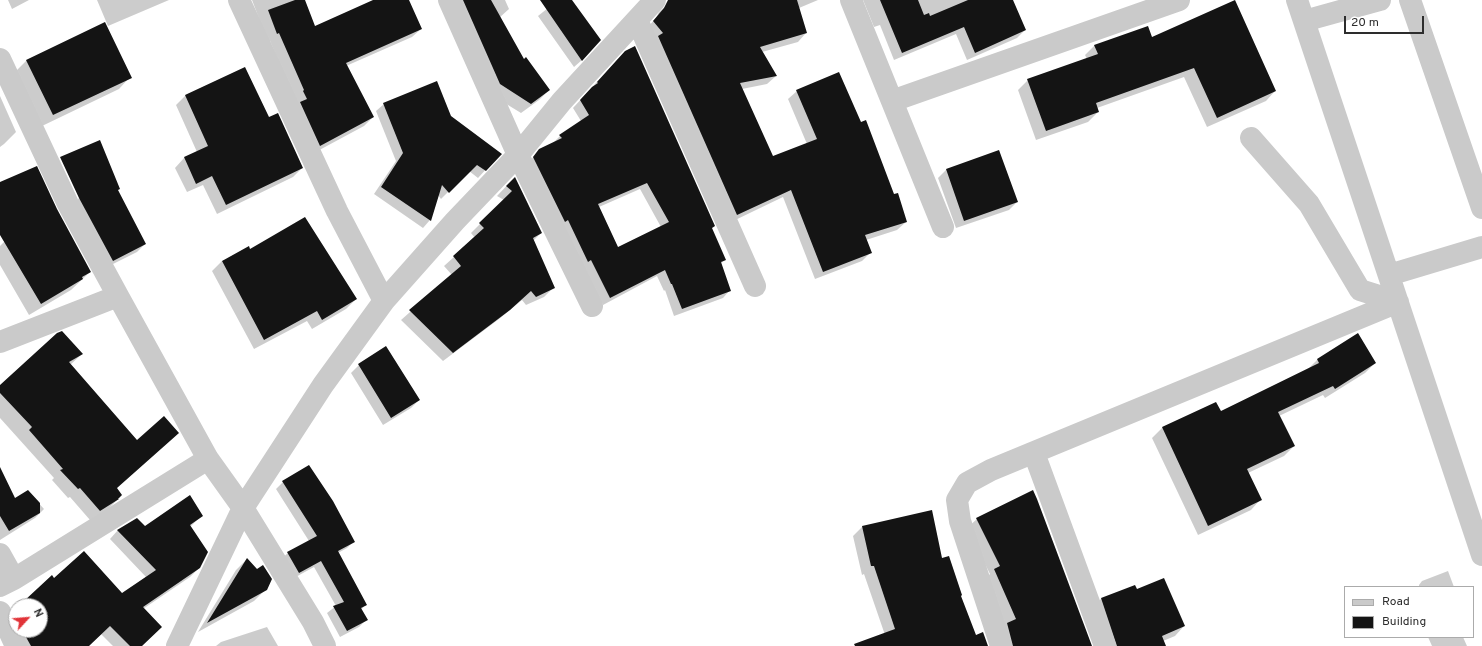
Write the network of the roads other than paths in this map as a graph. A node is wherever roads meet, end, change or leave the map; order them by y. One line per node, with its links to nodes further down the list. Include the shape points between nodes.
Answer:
1 (240, 0): 21 (street, via 337,211)
2 (449, 0): 14 (street)
3 (655, 0): 9 (street)
4 (852, 0): 12 (street)
5 (1179, 0): 12 (street)
6 (1297, 0): 10 (street)
7 (1380, 0): 10 (street)
8 (1410, 0): 15 (street)
9 (637, 20): 14 (street, via 562,101); 19 (street)
10 (1304, 21): 18 (street)
11 (0, 59): 20 (street, via 68,204)
12 (892, 101): 16 (street)
13 (1251, 138): 22 (street, via 1309,204 1360,290)
14 (518, 155): 21 (street); 23 (street)
15 (1482, 208)
16 (943, 227)
17 (1482, 247): 18 (street)
18 (1389, 275): 22 (street)
19 (755, 286)
20 (118, 296): 24 (street); 26 (street)
21 (384, 301): 27 (street, via 323,385)
22 (1398, 302): 25 (street); 28 (street)
23 (592, 306)
24 (0, 342)
25 (1034, 453): 35 (street, via 991,470 967,483 957,500 960,521); 36 (street)
26 (208, 459): 27 (street); 30 (street)
27 (243, 508): 33 (street); 34 (street)
28 (1481, 550)
29 (0, 554): 30 (street)
30 (7, 582)
31 (0, 612): 32 (street)
32 (16, 646)
33 (177, 646)
34 (325, 646)
35 (1001, 646)
36 (1105, 646)

